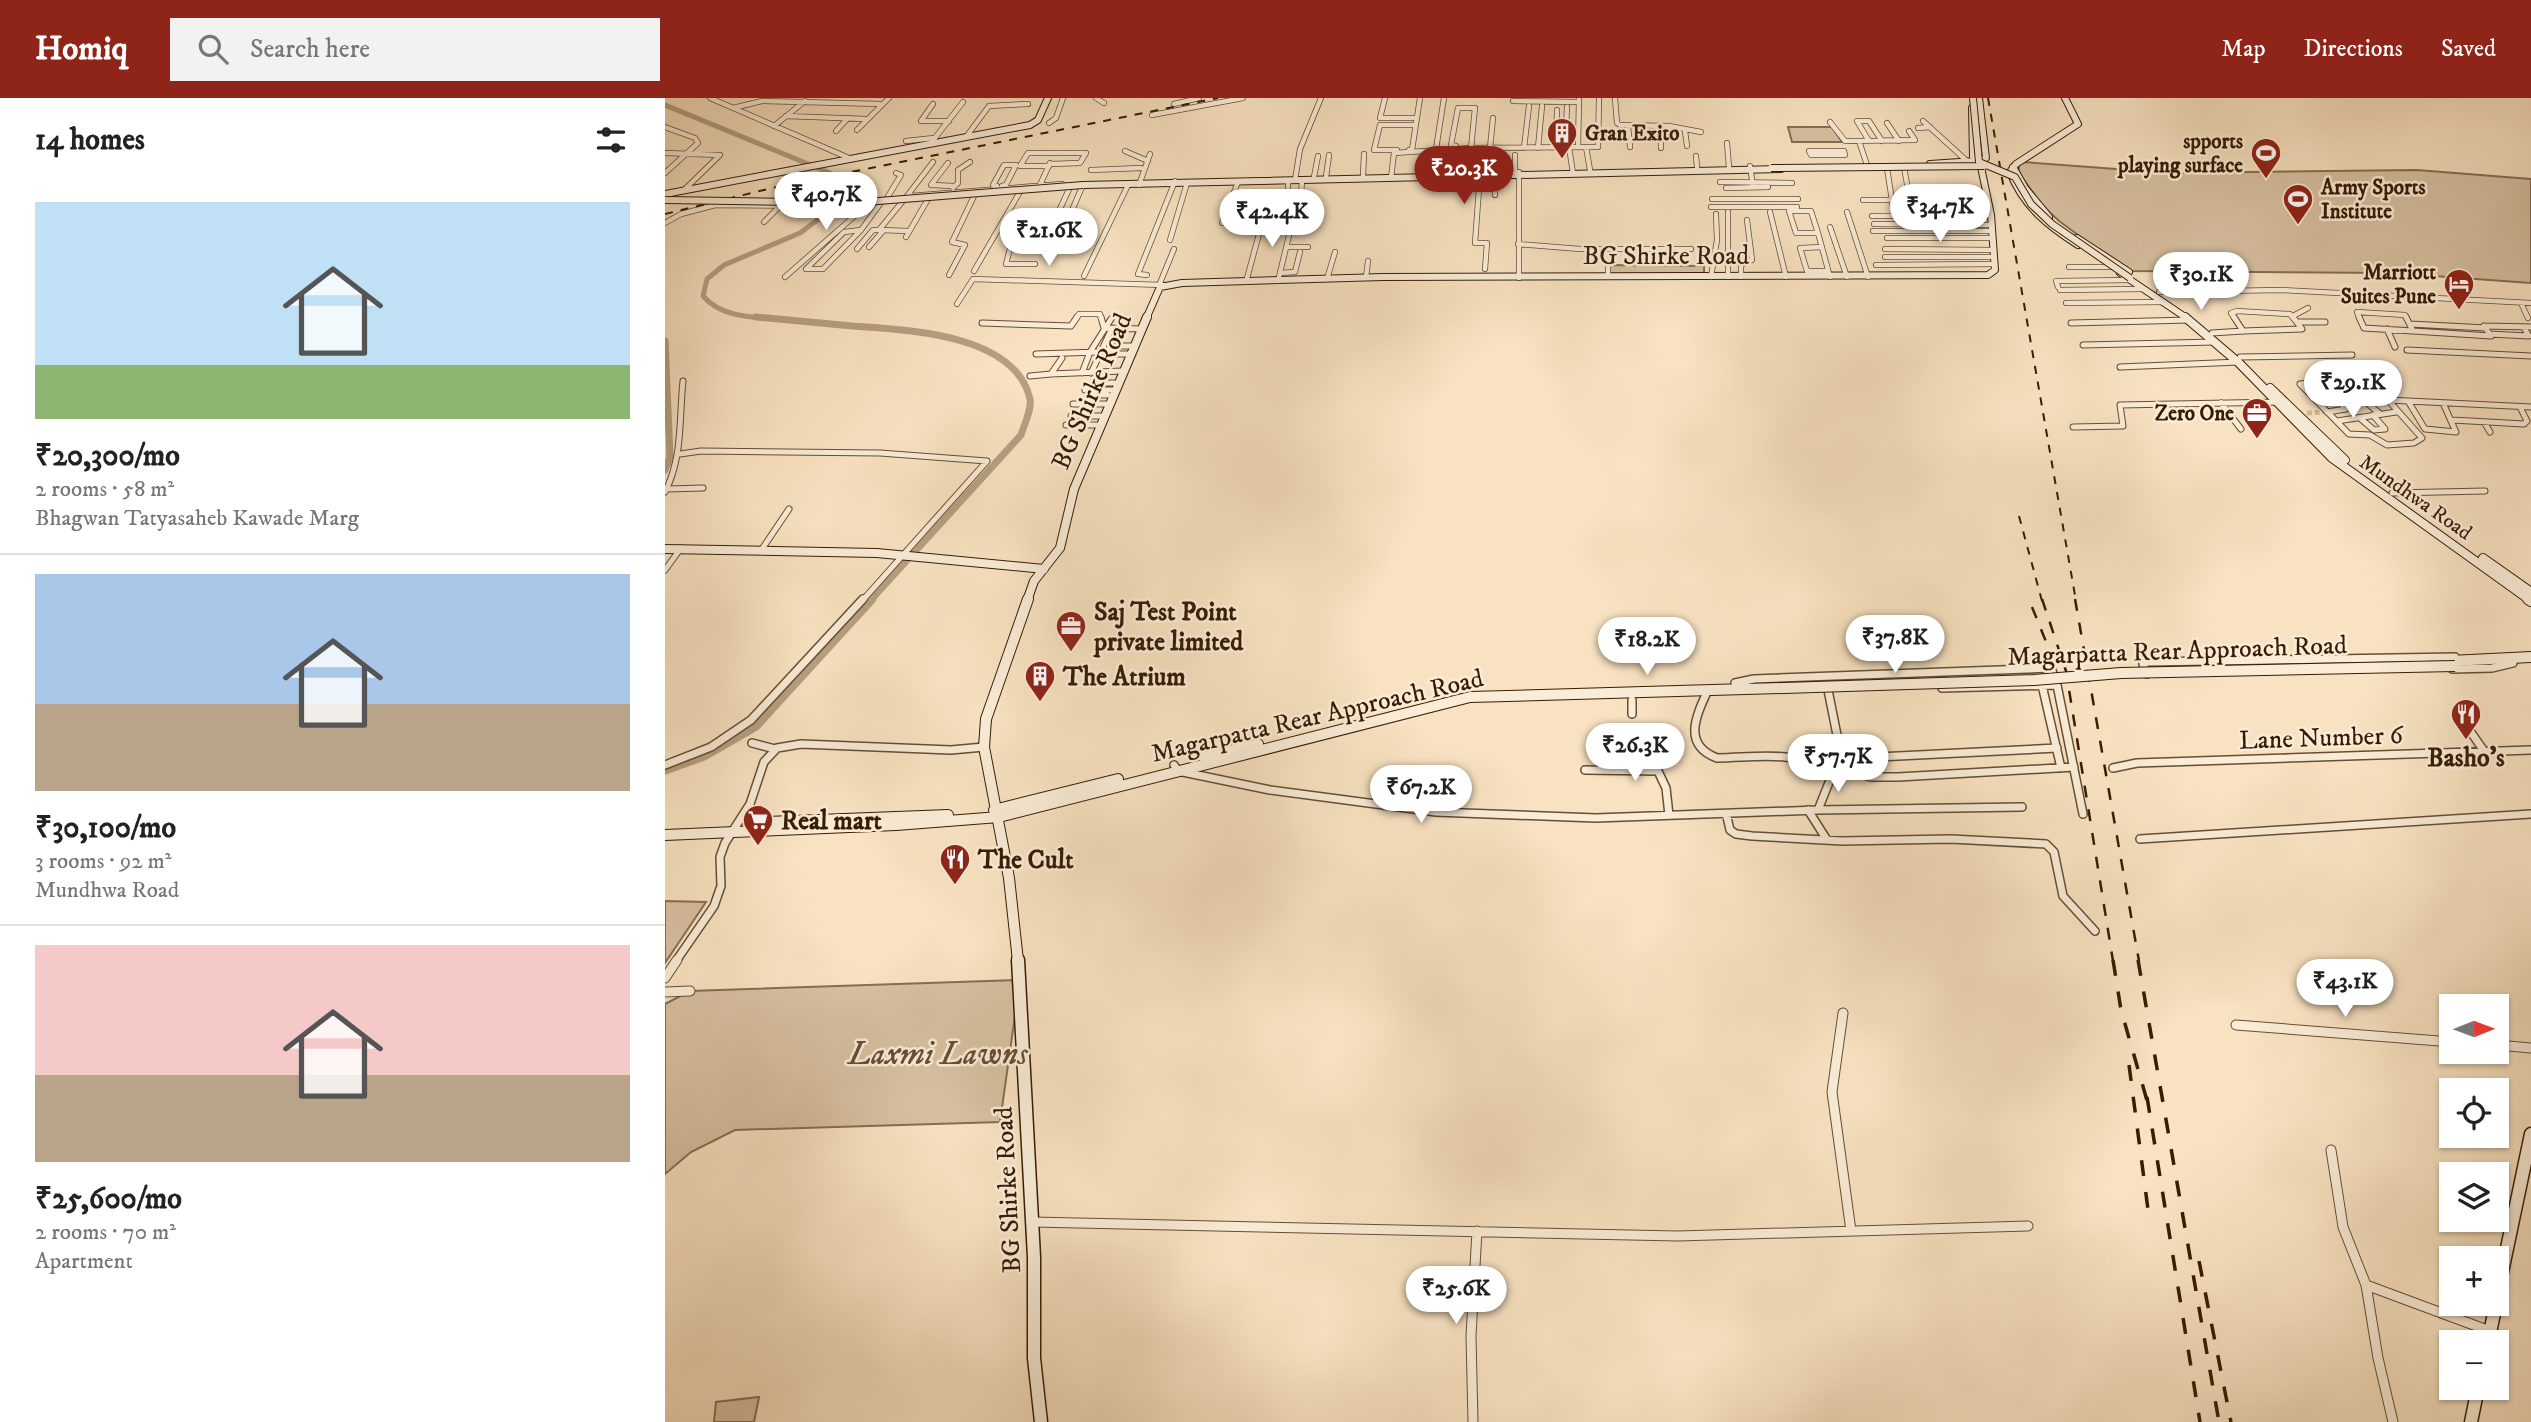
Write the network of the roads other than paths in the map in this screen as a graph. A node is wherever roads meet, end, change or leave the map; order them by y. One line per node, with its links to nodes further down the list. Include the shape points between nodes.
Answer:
1 (710, 98): 32 (street)
2 (756, 98): 20 (street)
3 (851, 98): 23 (street)
4 (889, 98): 25 (street)
5 (1048, 98): 57 (street, via 1035,123)
6 (1063, 98): 43 (street, via 1056,118)
7 (1096, 98): 24 (street)
8 (1199, 98): 28 (street)
9 (1243, 98): 34 (street)
10 (1321, 98): 120 (street, via 1300,149)
11 (1385, 98): 37 (street, via 1380,118)
12 (1421, 98): 37 (street); 79 (street)
13 (1444, 98): 76 (street)
14 (1599, 98): 69 (street, via 1600,145)
15 (1615, 98): 49 (street, via 1617,123)
16 (1975, 98): 96 (street, bridge); 221 (street, bridge, via 1985,163 2017,175 2046,216)
17 (2065, 98): 104 (street, via 2078,124)
18 (807, 100): 20 (street); 23 (street); 35 (street)
19 (1579, 100): 21 (street); 68 (street)
20 (762, 101): 32 (street)
21 (1513, 101)
22 (963, 102): 40 (street)
23 (846, 103): 25 (street)
24 (1104, 103)
25 (881, 104): 39 (street)
26 (933, 104): 40 (street, via 921,121)
27 (1028, 104): 57 (street, via 989,106)
28 (1174, 104)
29 (1529, 106): 72 (street)
30 (1542, 106): 73 (street)
31 (1567, 107): 67 (street)
32 (732, 108): 46 (street)
33 (1557, 110): 74 (street)
34 (1152, 115)
35 (786, 116): 36 (street); 46 (street)
36 (848, 118): 39 (street); 53 (street)
37 (1417, 118): 45 (street)
38 (1493, 118): 71 (street)
39 (866, 119): 52 (street)
40 (949, 121): 59 (street)
41 (1923, 121): 48 (street)
42 (1830, 122): 60 (street, via 1842,139)
43 (1049, 123)
44 (1887, 124): 63 (street)
45 (1416, 125): 78 (street, via 1412,150); 78 (street, via 1380,125 1374,150)
46 (774, 126): 91 (street)
47 (665, 127): 83 (street, via 698,139)
48 (1930, 127): 51 (street); 96 (street)
49 (1628, 128): 50 (street); 70 (street)
50 (1660, 128): 54 (street); 75 (street)
51 (1918, 128)
52 (857, 130)
53 (836, 131)
54 (1685, 131): 56 (street); 65 (street)
55 (1909, 131): 63 (street, via 1915,140)
56 (1701, 132)
57 (966, 137): 59 (street)
58 (906, 141): 59 (street)
59 (933, 141): 91 (street)
60 (1859, 141): 61 (street); 98 (street)
61 (1869, 141): 62 (street); 62 (street, via 1857,121 1869,121)
62 (1882, 141): 63 (street)
63 (1899, 141)
64 (1727, 143): 101 (street)
65 (1687, 146)
66 (1471, 147): 66 (street, via 1451,145 1458,108 1475,108); 71 (street); 76 (street)
67 (1567, 147): 68 (street); 74 (street); 109 (street)
68 (1578, 147): 69 (street)
69 (1586, 147): 107 (street)
70 (1630, 147)
71 (1490, 148): 72 (street)
72 (1524, 148): 73 (street)
73 (1538, 148): 74 (street)
74 (1556, 148)
75 (1661, 148)
76 (1436, 149): 79 (street)
77 (1125, 151): 92 (street)
78 (1394, 151): 79 (street); 117 (street)
79 (1412, 151)
80 (1055, 152): 97 (street); 97 (street, via 1028,153 1020,166); 97 (street, via 1086,153 1080,163)
81 (665, 153): 83 (street)
82 (1446, 153): 113 (street)
83 (688, 154): 110 (street); 138 (street, via 720,156)
84 (1150, 154): 92 (street)
85 (1364, 154): 116 (street)
86 (1329, 155): 119 (street)
87 (1515, 155): 112 (street)
88 (1828, 155): 88 (street, via 1811,155 1809,151 1844,150 1845,155); 99 (street)
89 (1318, 156): 118 (street)
90 (1696, 156): 100 (street)
91 (849, 158): 138 (street)
92 (1148, 161): 125 (street)
93 (933, 162): 142 (street)
94 (969, 162): 131 (street, via 958,170)
95 (948, 163): 131 (street, via 931,185)
96 (1977, 164): 98 (street); 103 (street); 105 (street, bridge); 165 (street); 221 (street, bridge, via 2015,177 2031,204 2052,224)
97 (1049, 165): 129 (street)
98 (1867, 165): 99 (street)
99 (1831, 166): 105 (street)
100 (1697, 167): 101 (street); 108 (street)
101 (1729, 167): 105 (street)
102 (1887, 167): 103 (street); 105 (street); 152 (street)
103 (1904, 167): 153 (street)
104 (2013, 167): 202 (street, via 2010,172 2015,186 2034,212); 225 (street, Mundhwa Road, via 2038,206 2058,225)
105 (1752, 168): 108 (street); 130 (street)
106 (1091, 170): 125 (street, via 1142,166)
107 (1590, 170): 108 (street); 109 (street)
108 (1640, 170): 109 (street)
109 (1572, 172): 112 (street)
110 (665, 173)
111 (896, 173): 145 (street, via 901,175)
112 (1518, 173): 113 (street); 115 (street); 184 (street)
113 (1446, 175): 114 (street); 117 (street)
114 (1479, 175): 115 (street); 203 (street, via 1475,243 1487,243)
115 (1494, 175): 141 (street)
116 (1363, 176): 117 (street); 119 (street)
117 (1391, 176): 120 (street)
118 (1314, 177): 119 (street); 120 (street)
119 (1326, 177)
120 (1295, 180): 121 (street); 123 (street); 143 (street); 146 (street)
121 (1211, 181): 122 (street); 123 (street); 126 (street)
122 (1175, 182): 125 (street); 126 (street); 207 (street, via 1138,274)
123 (1238, 182): 171 (street)
124 (1720, 182): 130 (street)
125 (1136, 183): 128 (street); 208 (street)
126 (1187, 183): 182 (street)
127 (1792, 183): 130 (street)
128 (1101, 184): 129 (street); 132 (street)
129 (1040, 185): 133 (street)
130 (1753, 185): 135 (street); 136 (street); 149 (street)
131 (954, 186): 139 (street)
132 (1082, 186): 134 (street); 144 (street, bridge, via 853,203); 180 (street)
133 (999, 187): 133 (street, via 993,185 1003,166 1016,165 1006,185); 139 (street)
134 (1070, 187): 137 (street); 198 (street, via 1047,237 1013,239 1006,264)
135 (1769, 187)
136 (1726, 188)
137 (1021, 190): 140 (street); 204 (street)
138 (683, 191): 144 (street)
139 (951, 192): 142 (street)
140 (975, 194): 147 (street); 206 (street, via 952,242 965,245)
141 (1495, 195)
142 (907, 196): 145 (street)
143 (1301, 196)
144 (665, 198)
145 (887, 198): 156 (street, bridge, via 743,199)
146 (1288, 198)
147 (928, 199): 154 (street); 178 (street)
148 (1712, 199): 149 (street)
149 (1756, 199): 150 (street); 160 (street)
150 (1798, 199)
151 (1863, 200): 152 (street)
152 (1891, 200): 165 (street, via 1895,208)
153 (1910, 201)
154 (902, 202): 155 (street); 177 (street)
155 (880, 204): 158 (street); 176 (street)
156 (714, 205): 157 (street); 170 (street)
157 (781, 205): 158 (street, bridge); 169 (street)
158 (867, 205): 209 (street)
159 (1711, 207): 160 (street)
160 (1758, 207): 161 (street)
161 (1801, 207)
162 (1728, 212): 214 (street)
163 (1770, 212): 216 (street)
164 (1847, 212): 218 (street)
165 (1990, 212): 167 (street); 185 (street)
166 (1716, 214): 213 (street)
167 (1873, 216)
168 (1747, 220): 215 (street, via 1752,260 1741,265)
169 (764, 222)
170 (665, 223)
171 (1222, 223)
172 (1262, 223): 222 (street)
173 (1292, 223): 187 (street)
174 (1830, 226): 217 (street)
175 (1873, 228): 185 (street)
176 (861, 229): 176 (street, via 844,232 806,270 823,269)
177 (881, 230): 178 (street); 186 (street); 190 (street, via 873,230)
178 (909, 231): 181 (street)
179 (1818, 233): 179 (street, via 1811,211 1789,211 1796,233); 189 (street)
180 (1061, 236)
181 (905, 237)
182 (1170, 240)
183 (1890, 240): 185 (street)
184 (1518, 244): 192 (street); 219 (street)
185 (1994, 244): 193 (street); 196 (street); 200 (street); 218 (street, BG Shirke Road, via 1993,274)
186 (869, 247)
187 (1286, 247): 188 (street); 210 (street)
188 (1308, 247)
189 (1822, 247): 205 (street); 205 (street, via 1800,248 1807,271)
190 (857, 249)
191 (1174, 249): 223 (street)
192 (1691, 249)
193 (1885, 249)
194 (1300, 252): 210 (street, via 1295,272)
195 (1335, 252): 220 (street)
196 (1885, 257)
197 (1368, 261): 211 (street)
198 (1035, 264)
199 (1608, 264): 212 (street)
200 (1877, 265)
201 (2069, 267): 202 (street)
202 (2110, 267): 221 (street)
203 (1485, 270)
204 (974, 271)
205 (1829, 274): 216 (street, BG Shirke Road); 217 (street, BG Shirke Road)
206 (949, 275)
207 (1147, 275)
208 (1084, 276)
209 (785, 277)
210 (1279, 277): 220 (street, BG Shirke Road); 222 (street, BG Shirke Road)
211 (1366, 277): 219 (street, BG Shirke Road); 220 (street, BG Shirke Road)
212 (1608, 277): 213 (street, BG Shirke Road); 219 (street, BG Shirke Road)
213 (1710, 277): 214 (street, BG Shirke Road)
214 (1728, 277): 215 (street, BG Shirke Road)
215 (1741, 277): 216 (street, BG Shirke Road)
216 (1786, 277)
217 (1847, 277): 218 (street, BG Shirke Road)
218 (1868, 277)
219 (1519, 278)
220 (1327, 279)
221 (2131, 279): 224 (street, via 2056,281 2059,288); 225 (street)
222 (1246, 282): 223 (street, BG Shirke Road)
223 (1161, 284): 232 (street, via 973,279); 247 (street, BG Shirke Road)
224 (2096, 289): 225 (street); 227 (street)
225 (2148, 290): 226 (street, Mundhwa Road); 228 (street, Mundhwa Road)
226 (2159, 292): 230 (street, via 2282,290); 251 (street, Mundhwa Road)
227 (2103, 302): 228 (street); 229 (street)
228 (2164, 302): 237 (street, Mundhwa Road)
229 (2066, 303)
230 (2521, 303): 231 (street); 235 (street)
231 (2531, 303)
232 (957, 304)
233 (2308, 308): 234 (street)
234 (2293, 316): 238 (street); 249 (street, via 2232,312)
235 (2528, 318)
236 (1111, 319): 244 (street)
237 (2189, 320): 241 (street); 252 (street, Mundhwa Road)
238 (2297, 322): 239 (street); 249 (street, via 2299,331)
239 (2325, 322)
240 (982, 323): 244 (street, via 1071,326 1079,314 1100,314)
241 (2071, 323)
242 (2412, 327): 248 (street); 248 (street, via 2405,315 2357,312 2364,328); 250 (street, via 2491,336)
243 (2531, 327): 246 (street)
244 (1104, 328): 245 (street); 258 (street)
245 (1112, 328): 247 (street); 259 (street)
246 (2523, 328): 250 (street, via 2484,326); 250 (street, via 2529,336)
247 (1142, 329): 256 (street, BG Shirke Road)
248 (2387, 329): 255 (street)
249 (2243, 331): 251 (street)
250 (2488, 331)
251 (2212, 333): 265 (street, Mundhwa Road)
252 (2217, 342): 253 (street); 265 (street, Mundhwa Road)
253 (2083, 345)
254 (1116, 346): 256 (street)
255 (2395, 347)
256 (1132, 350): 260 (street); 267 (street, BG Shirke Road)
257 (2407, 350): 263 (street)
258 (1090, 352): 259 (street); 261 (street); 268 (street)
259 (1099, 352): 269 (street)
260 (1114, 354)
261 (1036, 355)
262 (2352, 355): 265 (street)
263 (2531, 356)
264 (1062, 358): 270 (street)
265 (2240, 360): 266 (street); 281 (street, Mundhwa Road)
266 (2120, 367)
267 (1122, 371): 269 (street); 275 (street, BG Shirke Road)
268 (1082, 373): 269 (street); 270 (street)
269 (1091, 373)
270 (1051, 374): 271 (street)
271 (1030, 376)
272 (683, 381): 303 (street)
273 (1099, 383): 275 (street)
274 (2324, 383): 277 (street); 279 (street, via 2376,389); 288 (street, via 2300,384)
275 (1115, 389): 276 (street); 278 (street); 290 (street, BG Shirke Road)
276 (1084, 390)
277 (2333, 392): 288 (street, via 2346,409); 293 (street, via 2356,392)
278 (1091, 395)
279 (2389, 400): 280 (street); 289 (street)
280 (2408, 401): 283 (street); 296 (street, via 2424,429 2456,432)
281 (2279, 402): 282 (street); 292 (street, Mundhwa Road); 304 (street, Mundhwa Road)
282 (2221, 403): 300 (street, via 2120,405 2123,426); 301 (street)
283 (2443, 403): 285 (street); 296 (street)
284 (1073, 406): 290 (street)
285 (2520, 407): 286 (street); 298 (street, via 2527,423)
286 (2531, 407)
287 (1082, 412): 290 (street)
288 (2325, 412): 297 (street)
289 (2396, 412): 293 (street); 297 (street, via 2420,440 2381,443 2370,435 2349,434)
290 (1105, 413): 294 (street); 299 (street); 315 (street, BG Shirke Road, via 1073,489 1060,548)
291 (2307, 413): 292 (street)
292 (2295, 414): 304 (street, Mundhwa Road)
293 (2376, 414): 295 (street); 295 (street, via 2385,429 2374,430)
294 (1071, 416)
295 (2361, 419): 297 (street)
296 (2452, 420): 298 (street)
297 (2337, 421)
298 (2484, 422): 302 (street)
299 (1066, 425)
300 (2073, 427)
301 (2241, 429)
302 (2490, 432)
303 (680, 454): 306 (street); 313 (street, via 922,454 987,461)
304 (2336, 457): 308 (street, Mundhwa Road); 314 (street, Mundhwa Road)
305 (703, 488): 306 (street)
306 (666, 491)
307 (2485, 491): 308 (street)
308 (2392, 493): 314 (street, Mundhwa Road)
309 (789, 509): 312 (street)
310 (681, 548): 311 (street); 312 (street); 316 (street)
311 (665, 549)
312 (762, 550): 313 (street)
313 (905, 554): 315 (street); 340 (street, via 751,720 711,747)
314 (2483, 563): 317 (street, Mundhwa Road); 318 (street, Mundhwa Road)
315 (1044, 569): 334 (street, BG Shirke Road, via 1034,581 986,719)
316 (665, 570)
317 (2531, 592)
318 (2531, 601)
319 (2531, 657): 320 (street, Magarpatta Rear Approach Road)
320 (2487, 659): 321 (street, Magarpatta Rear Approach Road); 322 (street, via 2143,664 2148,676 2155,677 2492,668)
321 (2452, 663): 322 (street, Magarpatta Rear Approach Road); 326 (street, Magarpatta Rear Approach Road, bridge, via 2134,672 2034,680)
322 (2514, 663): 323 (street, Magarpatta Rear Approach Road)
323 (2531, 663)
324 (2042, 685): 325 (street); 328 (street); 335 (street)
325 (2057, 685): 326 (street, via 2048,668 1754,679); 341 (street)
326 (1733, 686): 327 (street, Magarpatta Rear Approach Road); 328 (street, via 1763,692); 332 (street, Magarpatta Rear Approach Road, via 1467,691)
327 (1708, 690): 332 (street, Magarpatta Rear Approach Road, via 1485,695); 346 (street, via 1694,737 1706,755 1795,756)
328 (1828, 690): 339 (street)
329 (1632, 700): 330 (street)
330 (1632, 714)
331 (2468, 728): 338 (street)
332 (1305, 736): 342 (street, Magarpatta Rear Approach Road)
333 (752, 743): 336 (street)
334 (983, 747): 336 (street, via 951,750 801,744); 350 (street, BG Shirke Road)
335 (2057, 748): 339 (street); 343 (street)
336 (775, 749): 355 (street, via 764,762)
337 (2531, 750): 338 (street, Lane Number 6)
338 (2484, 751): 344 (street, Lane Number 6, via 2137,763)
339 (1838, 758): 346 (street)
340 (665, 765)
341 (2074, 767): 343 (street); 351 (street)
342 (1176, 768): 350 (street, Magarpatta Rear Approach Road); 353 (street, via 1270,790 1436,812 1595,818)
343 (2061, 768): 346 (street, via 1871,777)
344 (2113, 768)
345 (1585, 770): 353 (street, via 1658,771)
346 (1835, 770): 349 (street)
347 (2022, 807): 349 (street)
348 (1808, 810): 349 (street); 353 (street); 359 (street)
349 (1818, 810)
350 (998, 813): 355 (street, Magarpatta Rear Approach Road, via 896,825); 371 (street, BG Shirke Road, via 1020,979)
351 (2083, 814)
352 (2531, 814): 358 (street)
353 (1669, 815)
354 (1727, 817): 359 (street, via 1736,834)
355 (737, 827): 356 (street, Magarpatta Rear Approach Road); 357 (street, Magarpatta Rear Approach Road); 361 (street, via 720,857 721,886 714,906)
356 (665, 828)
357 (665, 835)
358 (2140, 839)
359 (1827, 840): 360 (street, via 2046,844 2054,852 2063,896)
360 (2095, 931)
361 (665, 978)
362 (690, 991): 363 (street)
363 (665, 992)
364 (1843, 1013): 374 (street, via 1832,1092)
365 (2235, 1025): 366 (street)
366 (2439, 1041)
367 (2509, 1046): 368 (street)
368 (2531, 1048)
369 (2531, 1134): 375 (street)
370 (2331, 1150): 376 (street, via 2343,1227)
371 (1032, 1222): 373 (street); 379 (street, BG Shirke Road, via 1034,1358)
372 (2028, 1226): 374 (street)
373 (1477, 1231): 374 (street, via 1678,1236); 380 (street, via 1471,1336)
374 (1850, 1231)
375 (2507, 1246)
376 (2366, 1285): 377 (street); 381 (street)
377 (2472, 1330)
378 (2476, 1400): 382 (street)
379 (1041, 1422)
380 (1473, 1422)
381 (2393, 1422)
382 (2471, 1422)

